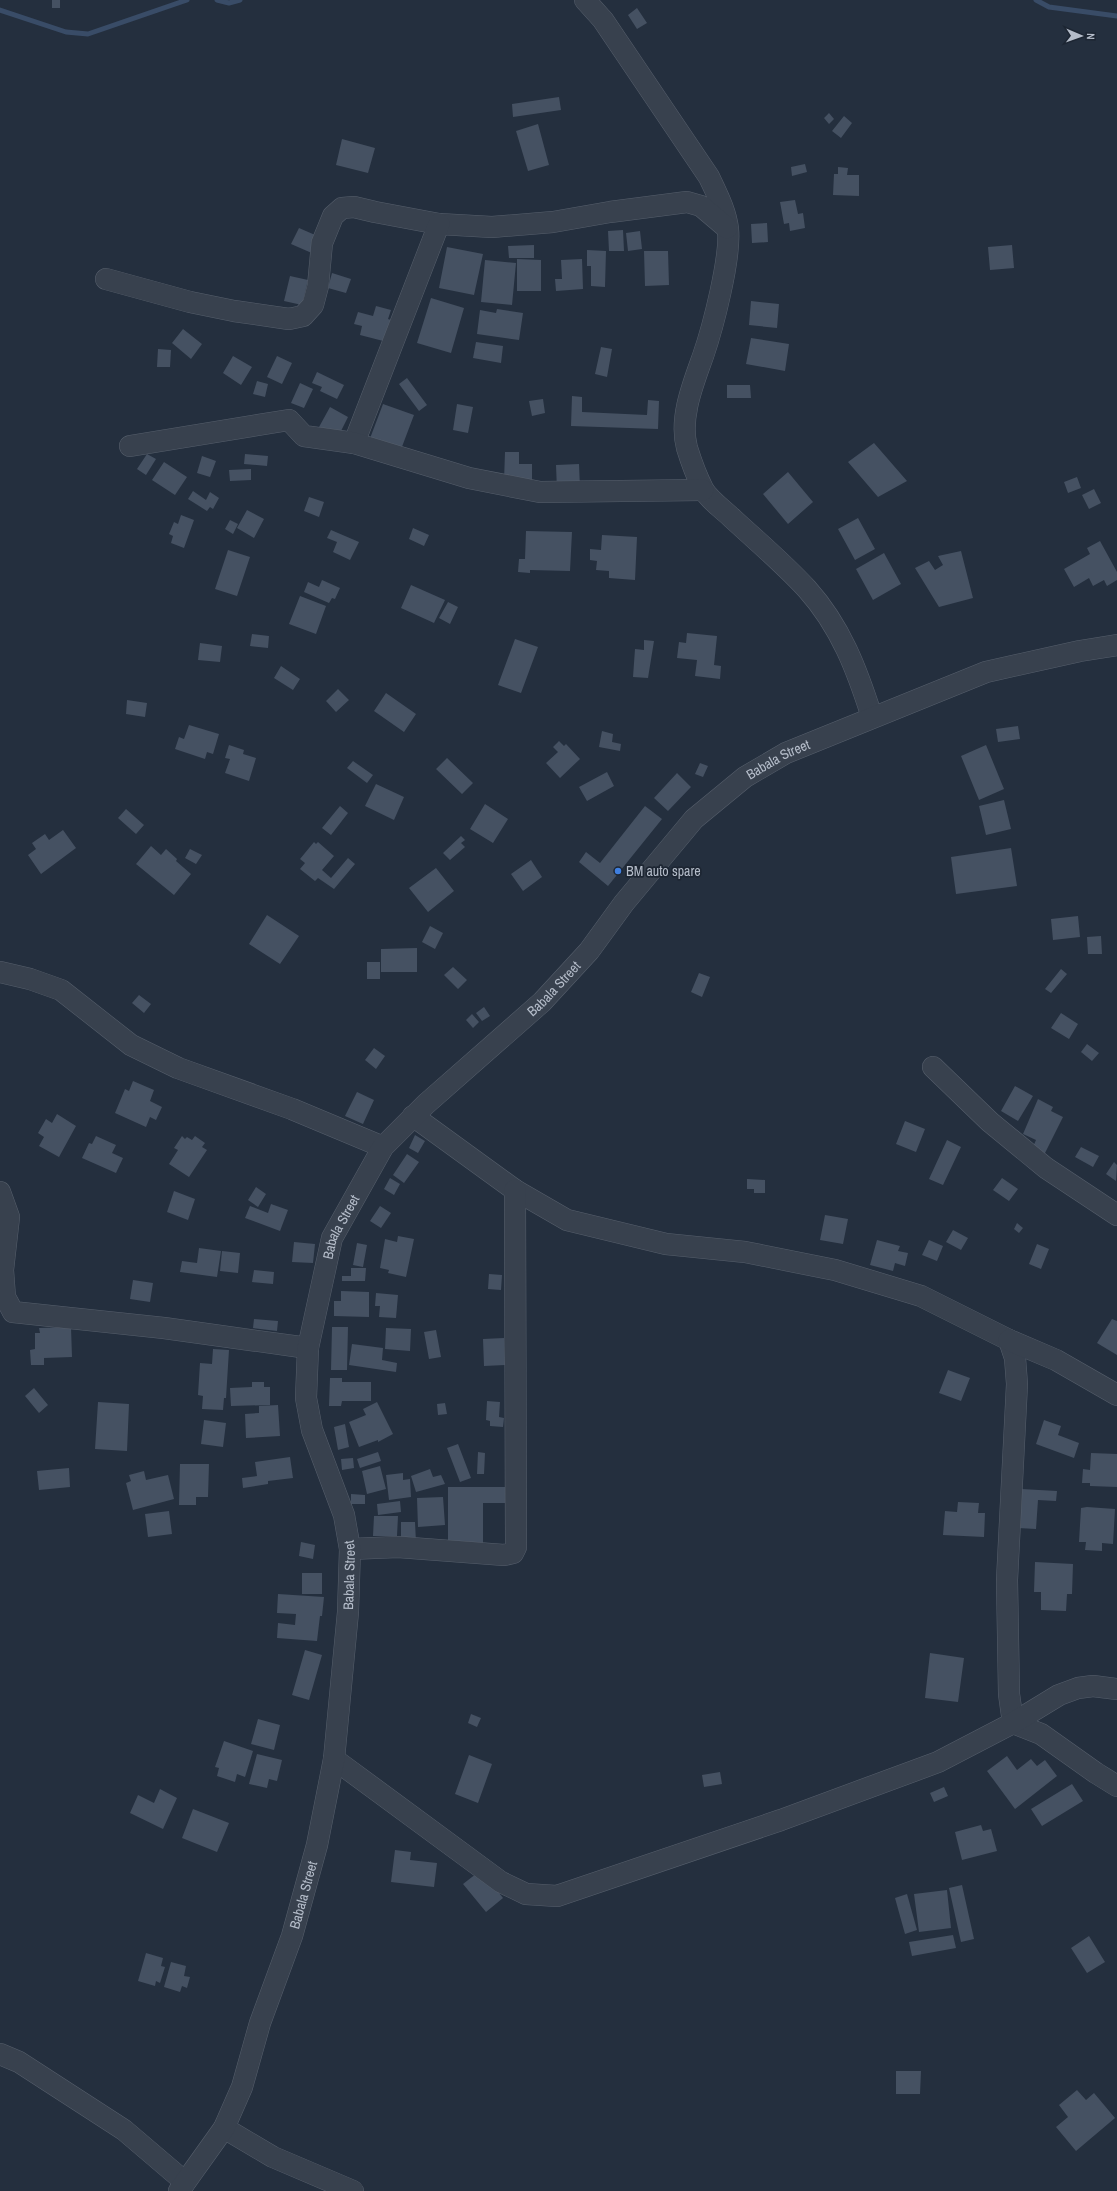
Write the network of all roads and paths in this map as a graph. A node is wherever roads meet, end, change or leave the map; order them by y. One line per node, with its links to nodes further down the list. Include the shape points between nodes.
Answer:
1 (585, 0): 3 (street, via 603,20 709,177)
2 (439, 224): 3 (street, via 492,227 553,222 687,202 701,206); 4 (street, via 354,207 342,208 333,216 322,243 318,286 313,304 303,316 289,319 234,312); 5 (street)
3 (728, 228): 7 (street, via 721,286 705,351 693,385 684,429 687,448)
4 (106, 279)
5 (354, 443): 6 (street, via 304,436 289,420); 7 (street, via 469,478 540,492)
6 (130, 446)
7 (703, 490): 9 (street, via 785,566 828,616 857,669)
8 (1117, 645): 9 (street, Babala Street, via 986,672)
9 (872, 717): 12 (street, Babala Street, via 786,753 745,777 694,820 624,903 589,951 542,1002)
10 (0, 972): 13 (street, via 61,990 130,1045 178,1068 292,1109)
11 (933, 1067): 16 (street, via 990,1122 1046,1168)
12 (413, 1116): 13 (street, Babala Street); 14 (street)
13 (383, 1147): 18 (street, Babala Street, via 332,1238)
14 (515, 1190): 17 (street, via 567,1220 603,1230 666,1244 745,1252 835,1270 921,1296); 20 (street, via 516,1547 513,1553 504,1555 398,1547)
15 (0, 1192): 18 (street, via 9,1217 3,1270 5,1297 13,1312 219,1334)
16 (1117, 1215)
17 (1009, 1340): 19 (street, via 1056,1360); 22 (street, via 1015,1358 1017,1384 1007,1580 1009,1694)
18 (308, 1348): 20 (street, Babala Street, via 306,1398 312,1430 344,1515)
19 (1117, 1395)
20 (350, 1549): 23 (street, Babala Street, via 348,1612)
21 (1117, 1689): 22 (street, via 1093,1686 1078,1688 1059,1695)
22 (1013, 1723): 23 (street, via 938,1762 782,1820 557,1896 526,1894 500,1882); 24 (street, via 1041,1734)
23 (334, 1759): 26 (street, Babala Street, via 317,1845 292,1936 260,2023 242,2087)
24 (1117, 1786)
25 (0, 2054): 27 (street, via 19,2062 124,2130)
26 (224, 2128): 27 (street, Babala Street); 28 (street, via 273,2157)
27 (182, 2186)
28 (353, 2191)

